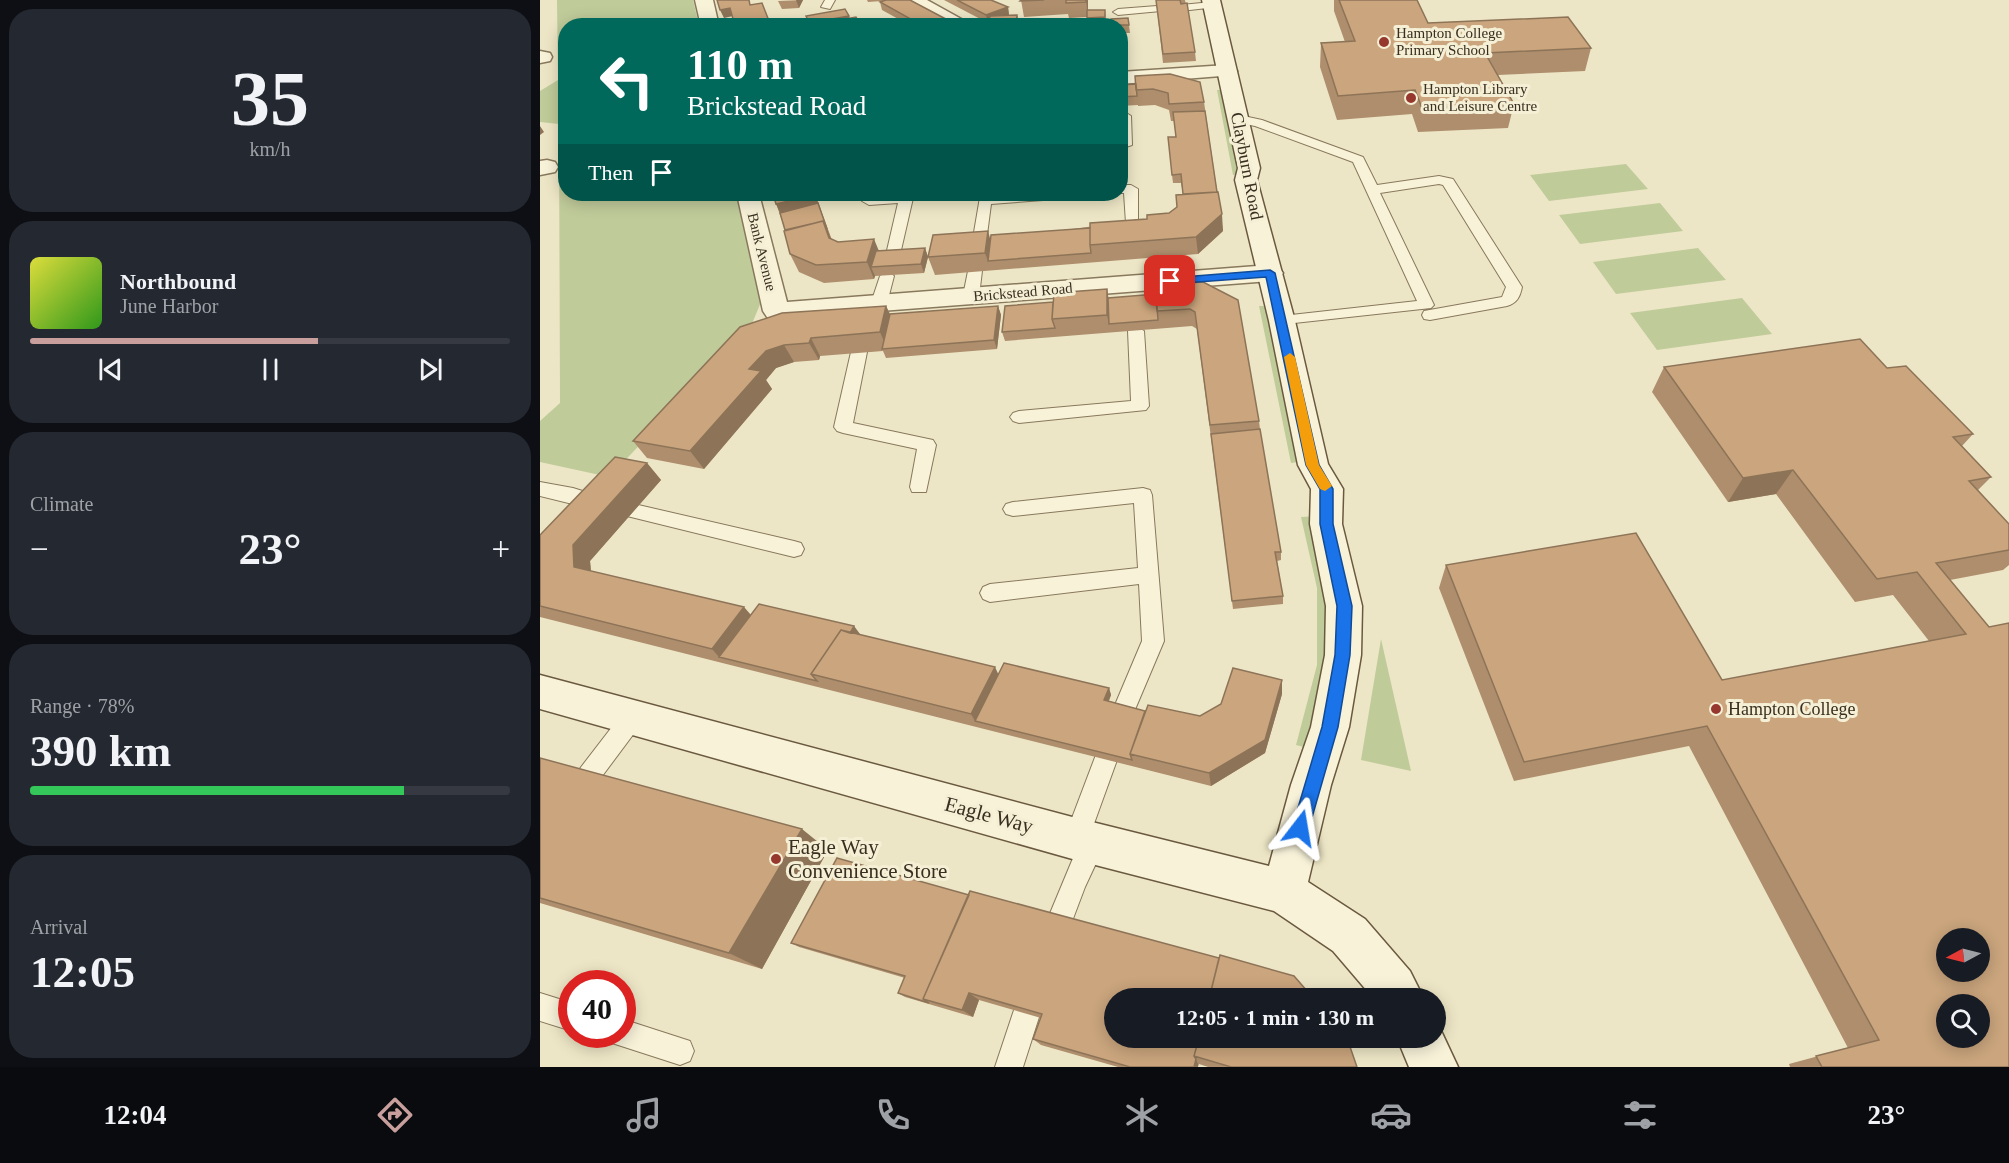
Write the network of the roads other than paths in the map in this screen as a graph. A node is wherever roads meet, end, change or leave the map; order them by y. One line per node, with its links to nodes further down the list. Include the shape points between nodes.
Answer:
1 (704, 0): 7 (street)
2 (914, 0): 8 (street)
3 (1118, 0): 6 (lane, via 1119,17)
4 (1212, 2): 5 (lane); 9 (street, Clayburn Road)
5 (1181, 8)
6 (1157, 9)
7 (708, 18)
8 (949, 18)
9 (1227, 71): 10 (street); 11 (street, Clayburn Road)
10 (1128, 77)
11 (1239, 119): 13 (lane, via 1358,160); 20 (street, Clayburn Road, via 1249,168 1246,180)
12 (1128, 189): 17 (lane)
13 (1372, 190): 24 (lane, via 1448,182 1514,287 1507,301); 25 (lane, via 1426,305)
14 (750, 201): 22 (street, Bank Avenue)
15 (905, 201): 19 (lane)
16 (985, 201): 18 (lane)
17 (1133, 223)
18 (978, 250)
19 (892, 259)
20 (1270, 273): 23 (street, Brickstead Road, via 1130,289 973,284); 25 (street, Clayburn Road)
21 (887, 276): 23 (lane)
22 (776, 311): 23 (street, Brickstead Road)
23 (871, 311)
24 (1430, 315)
25 (1282, 321): 43 (street, Clayburn Road, via 1313,465 1327,489 1326,524 1344,606 1342,655 1330,727)
26 (1136, 331): 28 (lane, via 1140,406)
27 (859, 352): 29 (lane, via 843,427 927,445)
28 (1019, 417)
29 (919, 487)
30 (540, 489): 31 (lane)
31 (601, 504)
32 (1013, 509): 35 (lane, via 1143,495)
33 (634, 511): 34 (lane)
34 (794, 549)
35 (1149, 575): 36 (lane); 38 (lane, via 1153,641)
36 (990, 593)
37 (540, 692): 39 (street, Eagle Way)
38 (1123, 712)
39 (633, 717): 41 (lane); 42 (street, Eagle Way)
40 (1105, 760): 42 (lane)
41 (583, 783)
42 (1084, 842): 43 (street, Eagle Way); 44 (lane)
43 (1284, 892): 45 (street, Eagle Way, via 1349,935)
44 (1059, 923)
45 (1395, 988)
46 (540, 1007): 47 (lane)
47 (558, 1013)
48 (1026, 1014): 52 (lane)
49 (636, 1037): 51 (lane)
50 (1425, 1048): 53 (street)
51 (680, 1051)
52 (1009, 1067)
53 (1434, 1067)

